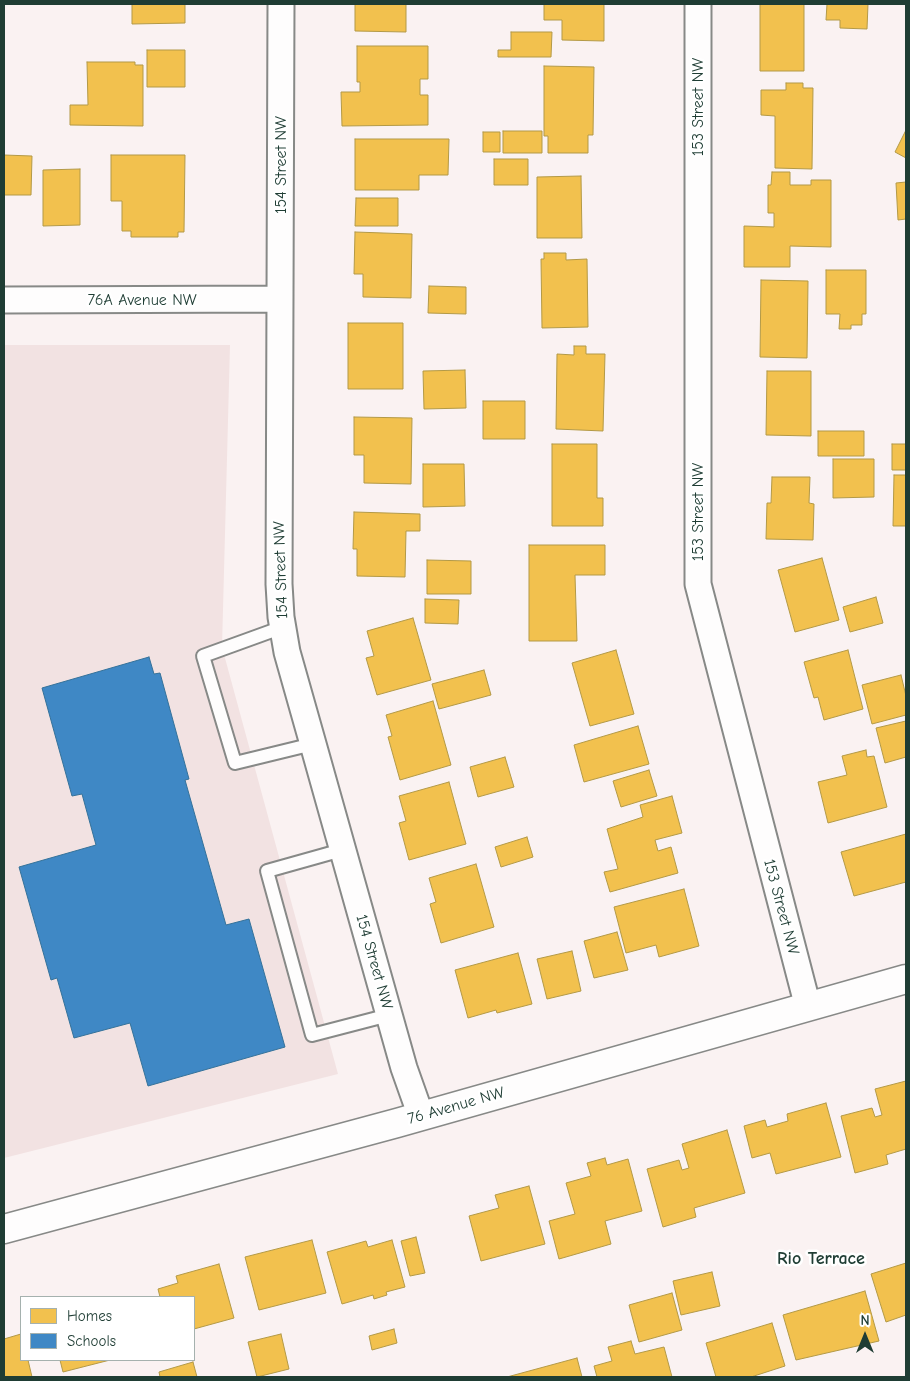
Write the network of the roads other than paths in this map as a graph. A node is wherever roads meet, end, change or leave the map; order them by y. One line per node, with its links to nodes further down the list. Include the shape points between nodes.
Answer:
1 (281, 4): 3 (street, 154 Street NW)
2 (698, 4): 9 (street, 153 Street NW, via 698,584)
3 (280, 299): 4 (street, 76A Avenue NW); 5 (street, 154 Street NW, via 279,584)
4 (4, 300)
5 (283, 628): 6 (street, 154 Street NW); 6 (lane, via 203,656 235,763)
6 (312, 744): 7 (street, 154 Street NW)
7 (342, 850): 10 (street, 154 Street NW); 10 (lane, via 268,871 312,1035)
8 (906, 980): 9 (street, 76 Avenue NW)
9 (808, 1007): 11 (street, 76 Avenue NW)
10 (389, 1015): 11 (street, 154 Street NW)
11 (421, 1116): 12 (street, 76 Avenue NW)
12 (4, 1229)

